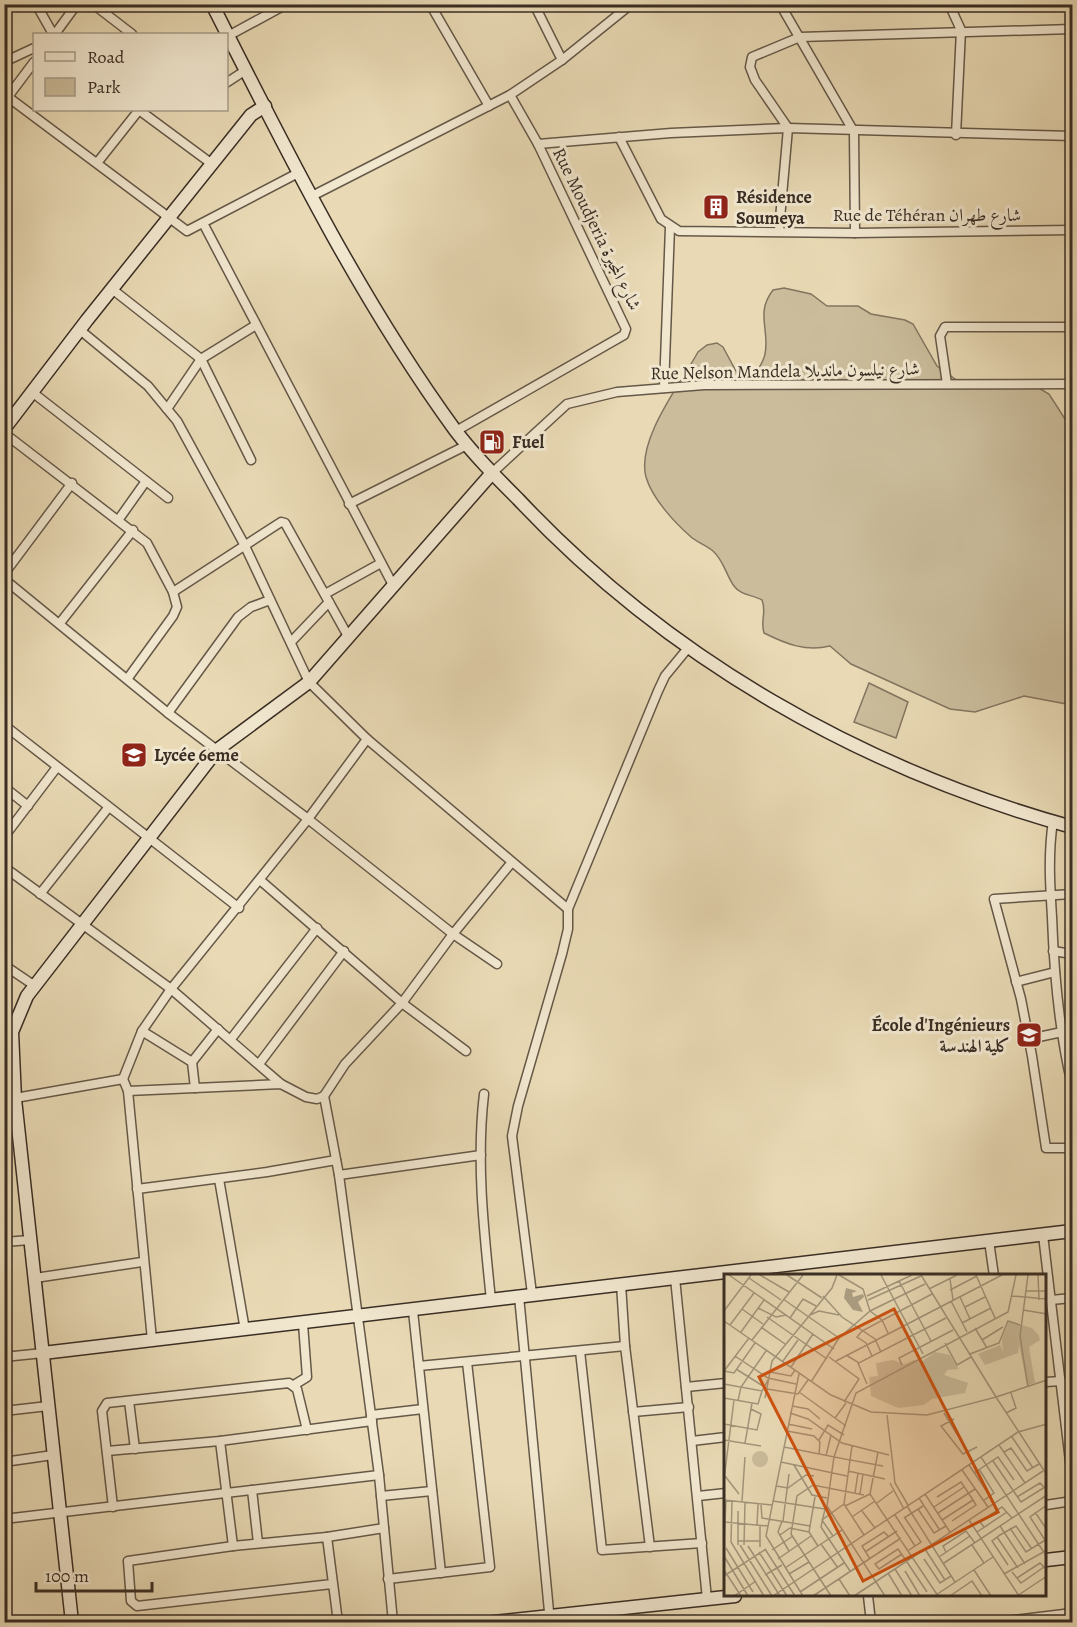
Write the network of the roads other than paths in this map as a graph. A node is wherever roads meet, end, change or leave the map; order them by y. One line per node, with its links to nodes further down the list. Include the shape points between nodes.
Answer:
1 (36, 4): 13 (street)
2 (76, 4): 14 (street)
3 (93, 4): 15 (street)
4 (212, 4): 16 (street)
5 (287, 4): 17 (street)
6 (430, 4): 28 (street)
7 (534, 4): 20 (street)
8 (780, 4): 18 (street)
9 (949, 4): 12 (street)
10 (631, 5): 20 (street)
11 (1072, 29): 12 (street)
12 (962, 30): 18 (street); 33 (street)
13 (53, 33)
14 (55, 33)
15 (131, 33)
16 (226, 33)
17 (228, 36): 23 (street)
18 (800, 37): 31 (street, via 752,57 750,63 755,80); 32 (street)
19 (33, 48): 21 (street)
20 (562, 60): 25 (street)
21 (4, 62)
22 (33, 63): 26 (street)
23 (246, 70): 24 (street); 27 (street)
24 (228, 82)
25 (510, 95): 28 (street); 36 (street, Rue Moudjeria شارع المجيرة)
26 (6, 99): 37 (street)
27 (265, 106): 38 (street, via 251,116); 39 (street)
28 (489, 106): 40 (street)
29 (138, 111): 37 (street)
30 (140, 111): 38 (street)
31 (788, 128): 32 (street); 35 (street); 44 (street)
32 (854, 132): 33 (street); 46 (street)
33 (956, 135): 34 (street)
34 (1072, 136)
35 (619, 137): 36 (street); 43 (street, via 661,219)
36 (538, 144): 58 (street, Rue Moudjeria شارع المجيرة, via 627,329 624,335)
37 (97, 164): 41 (street)
38 (212, 164): 41 (street)
39 (300, 172): 40 (street); 42 (street)
40 (312, 196): 58 (street, via 394,343)
41 (169, 218): 42 (street, via 187,231); 47 (street)
42 (203, 223): 48 (street)
43 (670, 226): 44 (street, Rue de Téhéran شارع طهران, via 679,231 703,232); 54 (street)
44 (779, 230): 46 (street, Rue de Téhéran شارع طهران)
45 (1072, 230): 46 (street, Rue de Téhéran شارع طهران)
46 (855, 233)
47 (112, 289): 50 (street); 51 (street)
48 (256, 325): 51 (street); 65 (street)
49 (1072, 327): 52 (street, via 945,327 940,336)
50 (80, 330): 55 (street); 56 (street, via 148,386)
51 (201, 359): 56 (street); 60 (street)
52 (947, 384): 53 (street, Rue Nelson Mandela شارع نيلسون مانديلا); 54 (street, Rue Nelson Mandela شارع نيلسون مانديلا)
53 (1072, 384)
54 (664, 388): 61 (street, Rue Nelson Mandela شارع نيلسون مانديلا, via 617,392 567,404)
55 (32, 392): 57 (street); 62 (street)
56 (167, 409): 68 (street, via 197,455)
57 (4, 431): 63 (street)
58 (456, 431): 59 (street)
59 (467, 445): 61 (street); 65 (street)
60 (251, 460)
61 (492, 473): 72 (street); 79 (street, via 599,579)
62 (146, 481): 64 (street); 66 (street)
63 (72, 483): 66 (street); 70 (street)
64 (168, 498)
65 (349, 504): 69 (street)
66 (119, 519): 67 (street)
67 (133, 530): 73 (street, via 152,550); 76 (street)
68 (244, 544): 73 (street); 74 (street, via 285,523); 75 (street)
69 (381, 563): 72 (street); 74 (street)
70 (4, 574)
71 (4, 579): 76 (street)
72 (394, 587): 77 (street)
73 (173, 592): 80 (street, via 177,607 173,616)
74 (327, 598): 77 (street); 78 (street)
75 (270, 600): 78 (street); 82 (street, via 238,617)
76 (60, 623): 80 (street)
77 (349, 638): 81 (street)
78 (291, 642): 81 (street)
79 (688, 648): 91 (street, via 791,712 866,752 942,785); 102 (street, via 658,691)
80 (128, 678): 82 (street)
81 (309, 682): 84 (street); 85 (street)
82 (168, 713): 85 (street)
83 (4, 725): 86 (street)
84 (367, 739): 90 (street); 95 (street)
85 (217, 750): 90 (street); 94 (street)
86 (57, 767): 88 (street); 89 (street)
87 (4, 787): 88 (street)
88 (28, 806): 93 (street)
89 (108, 808): 94 (street); 98 (street)
90 (308, 819): 97 (street); 105 (street)
91 (1053, 821): 92 (street); 100 (street, via 1049,847)
92 (1072, 827)
93 (4, 837)
94 (147, 839): 101 (street); 103 (street)
95 (512, 862): 102 (street); 105 (street)
96 (4, 867): 98 (street)
97 (260, 880): 101 (street); 104 (street)
98 (40, 894): 103 (street)
99 (1072, 894): 100 (street)
100 (1051, 895): 107 (street); 112 (street, via 994,899)
101 (239, 908): 114 (street)
102 (568, 909): 152 (street, via 562,954 512,1136)
103 (81, 925): 113 (street); 114 (street)
104 (317, 928): 106 (street); 120 (street)
105 (453, 934): 109 (street); 115 (street)
106 (344, 951): 115 (street); 125 (street)
107 (1053, 951): 108 (street); 111 (street)
108 (1072, 954)
109 (497, 964)
110 (4, 965): 113 (street)
111 (1055, 972): 112 (street); 118 (street)
112 (1016, 982): 121 (street)
113 (35, 986): 119 (street)
114 (171, 989): 116 (street); 117 (street)
115 (402, 1003): 122 (street); 132 (street, via 345,1064)
116 (218, 1029): 120 (street); 124 (street)
117 (141, 1031): 124 (street); 126 (street)
118 (1062, 1032): 121 (street); 128 (street)
119 (8, 1036): 123 (street)
120 (231, 1040): 125 (street)
121 (1029, 1040): 134 (street, via 1046,1149)
122 (466, 1051)
123 (9, 1058): 133 (street)
124 (192, 1062): 129 (street)
125 (259, 1064): 127 (street)
126 (123, 1079): 130 (street); 133 (street)
127 (281, 1084): 129 (street); 132 (street, via 306,1097)
128 (1072, 1085)
129 (195, 1088): 130 (street)
130 (128, 1091): 139 (street)
131 (484, 1094): 135 (street)
132 (324, 1096): 136 (street)
133 (10, 1100): 142 (street)
134 (1072, 1148)
135 (481, 1155): 137 (street); 154 (street)
136 (336, 1160): 137 (street); 138 (street)
137 (339, 1175): 157 (street)
138 (219, 1179): 139 (street); 159 (street)
139 (137, 1189): 145 (street)
140 (1072, 1231): 141 (street)
141 (1043, 1234): 143 (street); 155 (street)
142 (30, 1240): 144 (street); 149 (street)
143 (989, 1241): 147 (street); 148 (street)
144 (4, 1242)
145 (142, 1262): 149 (street); 160 (street)
146 (724, 1274): 150 (street)
147 (730, 1274)
148 (994, 1274)
149 (34, 1278): 163 (street)
150 (675, 1278): 151 (street); 172 (street)
151 (621, 1284): 152 (street); 161 (street)
152 (525, 1295): 154 (street); 164 (street)
153 (1072, 1298): 155 (street)
154 (491, 1300): 156 (street)
155 (1051, 1300): 168 (street)
156 (413, 1311): 157 (street); 167 (street)
157 (358, 1316): 158 (street); 179 (street)
158 (303, 1324): 159 (street); 171 (street, via 307,1377)
159 (245, 1330): 160 (street)
160 (152, 1340): 163 (street)
161 (625, 1347): 162 (street); 178 (street)
162 (580, 1351): 164 (street); 206 (street, via 600,1545 607,1551)
163 (43, 1353): 165 (street); 174 (street)
164 (525, 1356): 166 (street); 217 (street)
165 (4, 1357)
166 (466, 1362): 167 (street); 209 (street, via 490,1567)
167 (419, 1366): 176 (street)
168 (1061, 1381): 169 (street); 189 (street)
169 (1047, 1382)
170 (724, 1383): 172 (street)
171 (294, 1385): 173 (street); 180 (street)
172 (686, 1387): 175 (street)
173 (129, 1401): 184 (street); 185 (street, via 103,1406)
174 (48, 1406): 177 (street); 186 (street)
175 (689, 1407): 178 (street); 183 (street)
176 (423, 1409): 179 (street); 191 (street)
177 (4, 1411)
178 (633, 1412): 206 (street)
179 (371, 1418): 180 (street); 188 (street)
180 (307, 1430): 182 (street)
181 (724, 1437): 183 (street)
182 (220, 1441): 184 (street); 192 (street)
183 (692, 1441): 195 (street)
184 (135, 1449): 185 (street)
185 (107, 1451): 198 (street)
186 (53, 1455): 187 (street); 199 (street)
187 (4, 1462)
188 (379, 1475): 190 (street); 194 (street)
189 (1072, 1478)
190 (252, 1490): 192 (street); 203 (street)
191 (432, 1491): 194 (street); 209 (street)
192 (226, 1493): 198 (street); 205 (street)
193 (724, 1493): 195 (street)
194 (381, 1496): 201 (street)
195 (698, 1497): 204 (street)
196 (1072, 1501): 197 (street)
197 (1047, 1505)
198 (113, 1507): 199 (street)
199 (58, 1512): 200 (street); 219 (street)
200 (4, 1519)
201 (384, 1528): 202 (street); 210 (street)
202 (327, 1537): 203 (street); 211 (street)
203 (258, 1543): 205 (street)
204 (702, 1543): 206 (street); 214 (street)
205 (233, 1546): 211 (street, via 131,1558 131,1601 137,1606)
206 (650, 1547)
207 (1072, 1557): 208 (street)
208 (1047, 1560)
209 (441, 1573): 210 (street)
210 (388, 1579): 221 (street)
211 (332, 1584): 220 (street)
212 (726, 1597): 214 (street)
213 (867, 1597): 222 (street)
214 (707, 1599): 216 (street)
215 (1072, 1613): 223 (street)
216 (606, 1616): 217 (street)
217 (550, 1620): 218 (street)
218 (494, 1622)
219 (72, 1623)
220 (338, 1623)
221 (393, 1623)
222 (871, 1623)
223 (998, 1623)

